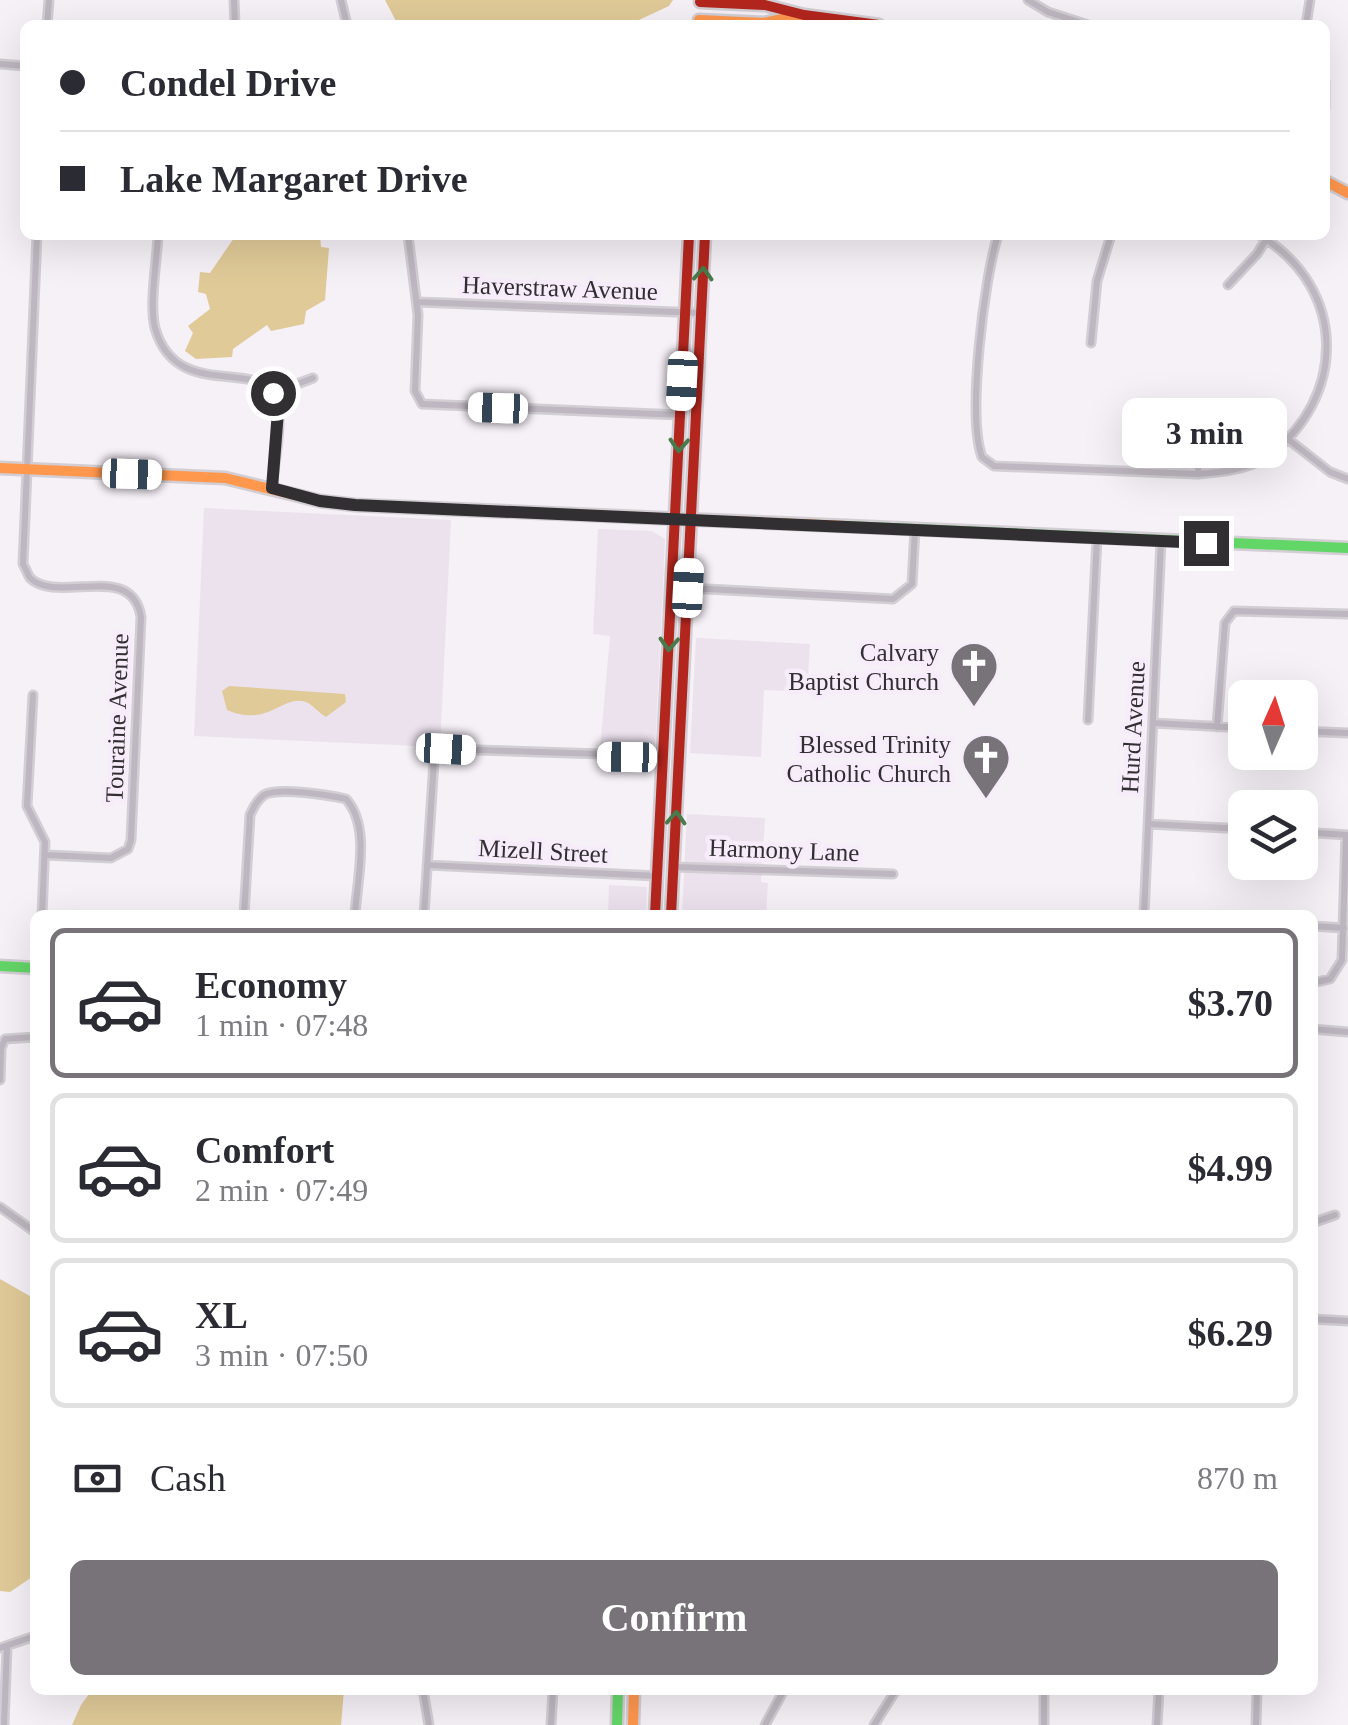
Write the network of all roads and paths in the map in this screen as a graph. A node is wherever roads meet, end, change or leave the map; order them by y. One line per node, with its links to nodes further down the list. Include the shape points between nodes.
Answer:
1 (1028, 0): 7 (street)
2 (700, 1): 3 (street)
3 (716, 1): 4 (street)
4 (804, 15): 5 (street); 6 (street)
5 (779, 20)
6 (842, 20)
7 (1064, 20)
8 (37, 240): 28 (street, Touraine Avenue)
9 (158, 240): 23 (street, via 154,324 161,345 189,371 252,378)
10 (409, 240): 18 (street)
11 (689, 240): 19 (street)
12 (705, 240): 20 (street, one-way to 12)
13 (997, 240): 29 (street, via 976,429 982,457 994,466)
14 (1110, 240): 21 (street, via 1097,281)
15 (1266, 240): 17 (street)
16 (1272, 240): 26 (street, via 1313,278 1334,340 1327,385)
17 (1228, 285)
18 (417, 302): 19 (street, Haverstraw Avenue); 25 (street, via 415,391 427,405)
19 (685, 313): 20 (street, Haverstraw Avenue); 25 (street)
20 (701, 314): 33 (street)
21 (1092, 343)
22 (313, 378): 23 (street)
23 (273, 393): 31 (street, via 278,411)
24 (1201, 414): 29 (street)
25 (680, 415): 32 (street, one-way to 32)
26 (1288, 440): 29 (street, via 1243,467); 30 (street)
27 (0, 468): 28 (street)
28 (26, 469): 31 (street, via 214,478); 53 (street, Touraine Avenue, via 24,564 30,578 119,588 139,603 141,617 132,840 110,858)
29 (1198, 474)
30 (1348, 479)
31 (272, 488): 32 (street, via 355,505)
32 (675, 518): 33 (street); 47 (street, one-way to 47)
33 (691, 518): 34 (street); 38 (street)
34 (915, 529): 35 (street); 38 (street, via 912,584 893,599)
35 (1097, 538): 36 (street); 41 (street)
36 (1161, 541): 37 (street); 42 (street, Hurd Avenue)
37 (1348, 548)
38 (688, 588): 55 (street, one-way to 38)
39 (1348, 614): 43 (street, via 1234,610 1225,623)
40 (32, 695): 53 (street, via 28,806)
41 (1088, 720)
42 (1153, 723): 43 (street); 48 (street, Hurd Avenue)
43 (1217, 727): 44 (street)
44 (1228, 727)
45 (1318, 732): 46 (street)
46 (1348, 733)
47 (664, 756): 50 (street); 54 (street, via 446,749 434,762)
48 (1148, 824): 49 (street); 64 (street, Hurd Avenue)
49 (1228, 828)
50 (660, 829): 55 (street); 57 (street)
51 (1318, 833): 52 (street)
52 (1347, 835): 66 (street)
53 (46, 855): 58 (street)
54 (427, 865): 57 (street, Mizell Street); 61 (street)
55 (674, 866): 56 (street, Harmony Lane); 63 (street)
56 (893, 874)
57 (657, 876): 62 (street)
58 (42, 910)
59 (244, 910): 60 (street, via 250,815 265,794 277,792 346,798 354,808 360,822)
60 (356, 910)
61 (424, 910)
62 (655, 910)
63 (670, 910)
64 (1144, 910)
65 (1318, 926): 66 (street)
66 (1344, 928): 69 (street, via 1342,960 1330,979)
67 (0, 966): 68 (street)
68 (30, 968)
69 (1318, 982)
70 (1318, 1030): 71 (street)
71 (1348, 1032)
72 (30, 1037): 73 (street, via 4,1039)
73 (0, 1080)
74 (0, 1207): 77 (street)
75 (1336, 1214): 76 (street)
76 (1318, 1220)
77 (30, 1228)
78 (1318, 1320): 79 (street)
79 (1348, 1322)
80 (30, 1638): 81 (street)
81 (3, 1648): 91 (street)
82 (425, 1695): 92 (street)
83 (553, 1695): 93 (street)
84 (618, 1695): 94 (street)
85 (634, 1695): 95 (street)
86 (781, 1695): 96 (street)
87 (893, 1695): 97 (street)
88 (1044, 1695): 98 (street)
89 (1159, 1695): 99 (street)
90 (1257, 1695): 100 (street)
91 (4, 1725)
92 (428, 1725)
93 (551, 1725)
94 (616, 1725)
95 (633, 1725)
96 (765, 1725)
97 (874, 1725)
98 (1044, 1725)
99 (1157, 1725)
100 (1256, 1725)

